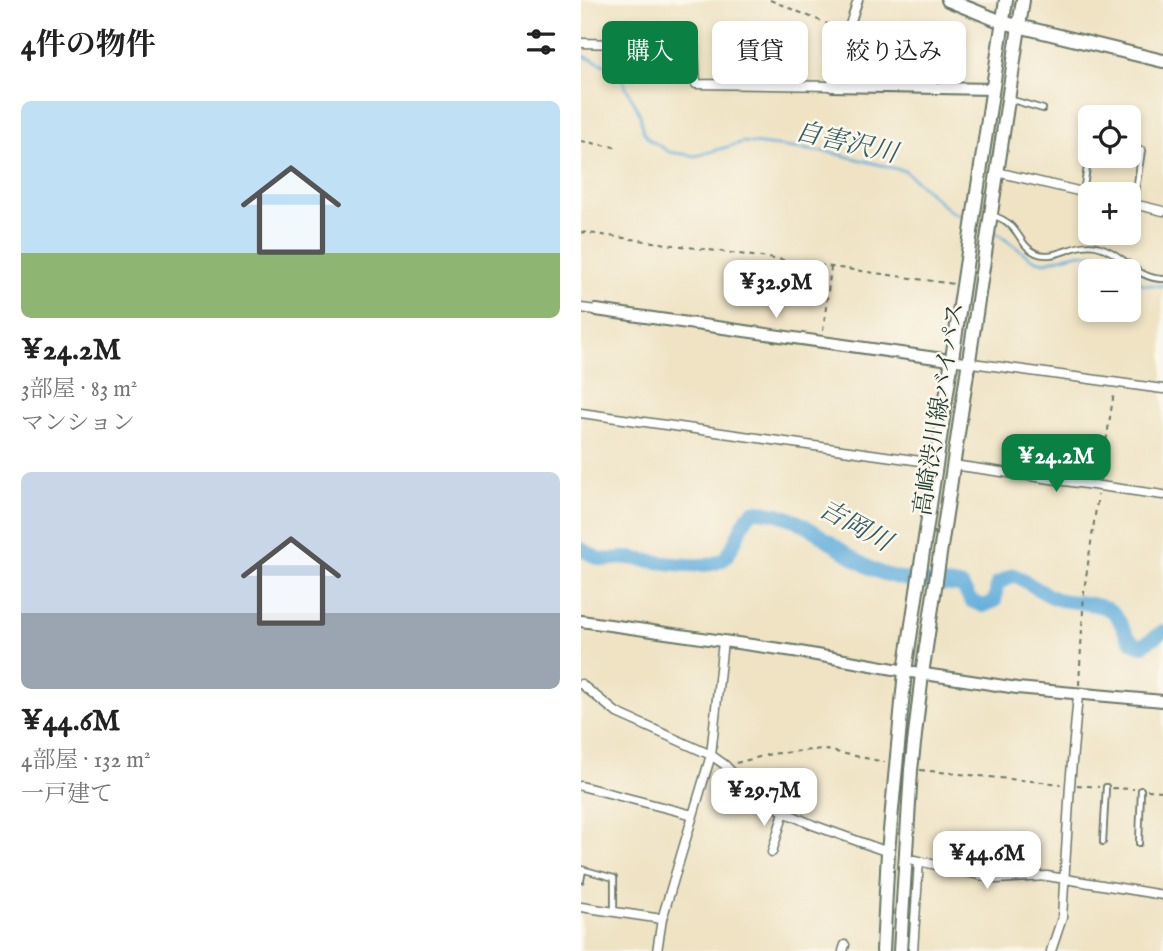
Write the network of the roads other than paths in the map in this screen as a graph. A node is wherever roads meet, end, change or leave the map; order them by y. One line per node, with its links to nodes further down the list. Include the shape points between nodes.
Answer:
1 (858, 0): 9 (street)
2 (948, 0): 5 (main road)
3 (1006, 0): 5 (main road, 高崎渋川線バイパス)
4 (1023, 0): 6 (main road, 高崎渋川線バイパス)
5 (1002, 22): 6 (main road); 10 (main road, 高崎渋川線バイパス)
6 (1019, 27): 8 (main road); 11 (main road, 高崎渋川線バイパス)
7 (581, 43): 9 (street, via 695,46 696,84)
8 (1163, 61)
9 (832, 86): 10 (street)
10 (992, 89): 23 (main road, 高崎渋川線バイパス)
11 (1008, 99): 12 (lane); 14 (main road, 高崎渋川線バイパス)
12 (1043, 109)
13 (1142, 150): 15 (lane)
14 (997, 172): 16 (street); 19 (main road, 高崎渋川線バイパス)
15 (1135, 182)
16 (1078, 191)
17 (1141, 206): 18 (street)
18 (1163, 211)
19 (990, 218): 20 (lane, via 1007,221 1038,254 1082,245 1101,247 1137,272); 24 (main road, 高崎渋川線バイパス)
20 (1163, 279)
21 (581, 308): 22 (street)
22 (596, 310): 23 (street)
23 (950, 360): 24 (street); 27 (main road, 高崎渋川線バイパス)
24 (968, 363): 25 (street); 28 (main road, 高崎渋川線バイパス)
25 (1163, 389)
26 (581, 413): 27 (street)
27 (935, 463): 32 (main road, 高崎渋川線バイパス)
28 (953, 465): 29 (street); 33 (main road, 高崎渋川線バイパス)
29 (1163, 495)
30 (581, 621): 31 (street)
31 (723, 641): 32 (street); 37 (street)
32 (905, 671): 33 (street); 46 (main road, 高崎渋川線バイパス)
33 (922, 674): 35 (street); 47 (main road, 高崎渋川線バイパス)
34 (581, 684): 37 (street, via 617,713)
35 (1078, 695): 36 (street); 51 (street)
36 (1163, 701)
37 (711, 755): 41 (street); 42 (street)
38 (581, 786): 42 (street)
39 (1107, 788): 43 (lane)
40 (1141, 790): 44 (lane)
41 (784, 812): 45 (street); 46 (street)
42 (693, 815): 55 (street)
43 (1103, 842)
44 (1139, 843)
45 (772, 852)
46 (888, 852): 57 (main road, 高崎渋川線バイパス)
47 (905, 857): 48 (street); 58 (main road, 高崎渋川線バイパス)
48 (919, 861): 51 (street, via 996,878 1047,876); 59 (street)
49 (582, 869): 50 (lane); 54 (lane, via 614,878)
50 (581, 880)
51 (1063, 880): 52 (street); 60 (street, via 1062,918)
52 (1163, 895)
53 (581, 907): 54 (street)
54 (614, 912): 55 (street)
55 (662, 919): 56 (street)
56 (657, 951)
57 (883, 951)
58 (900, 951)
59 (913, 951)
60 (1051, 951)

